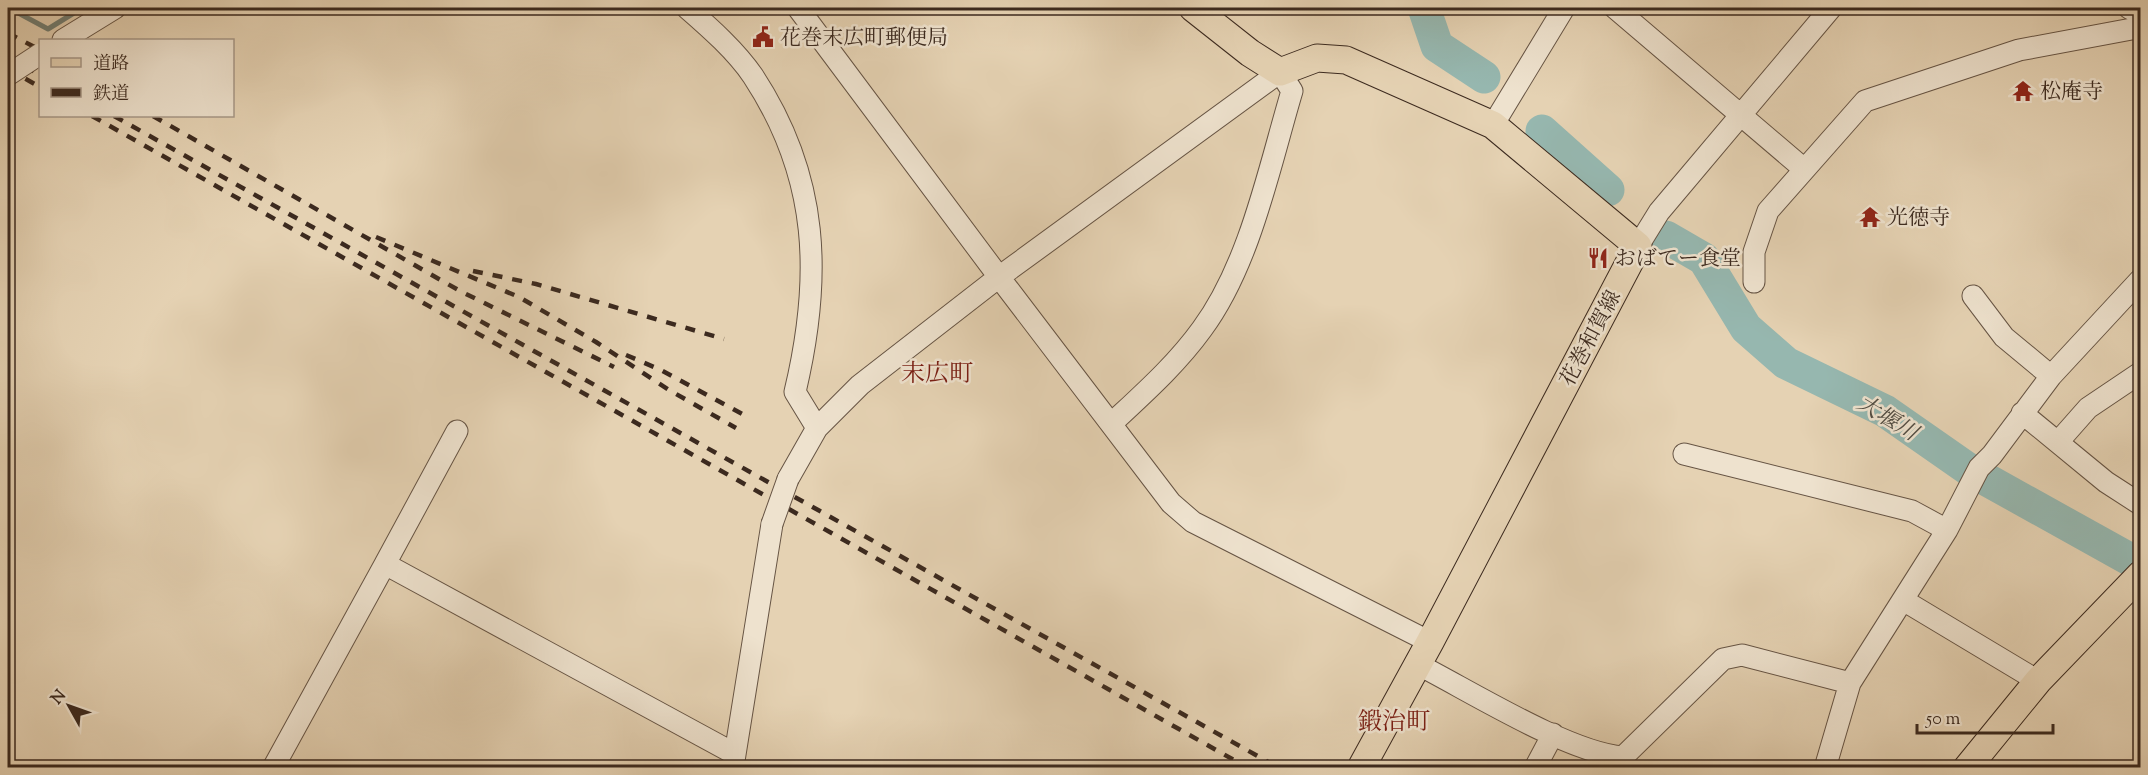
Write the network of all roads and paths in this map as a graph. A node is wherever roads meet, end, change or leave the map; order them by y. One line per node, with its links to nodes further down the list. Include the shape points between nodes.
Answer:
1 (115, 8): 11 (street)
2 (687, 8): 27 (street, via 752,75 782,126 801,180 812,237 811,282 806,343 795,392)
3 (798, 8): 19 (street)
4 (1193, 8): 13 (main road)
5 (1564, 8): 16 (street)
6 (1615, 8): 15 (street)
7 (1831, 8): 15 (street)
8 (2129, 8): 9 (street)
9 (2140, 14)
10 (2140, 23): 17 (street, via 2138,28 2019,50 1865,101)
11 (65, 39)
12 (39, 55): 14 (street, bridge)
13 (1281, 72): 16 (main road, via 1317,58 1346,60); 19 (street); 26 (street, via 1292,91 1233,274 1204,327 1183,354)
14 (8, 75)
15 (1742, 115): 17 (street); 18 (street, via 1659,212)
16 (1493, 125): 18 (main road)
17 (1804, 169): 21 (street, via 1768,211 1754,252)
18 (1638, 246): 36 (main road, 花巻和賀線)
19 (999, 277): 26 (street); 27 (street, via 860,386)
20 (2140, 280): 24 (street)
21 (1754, 282)
22 (1972, 296): 24 (street, via 2004,337)
23 (2140, 373): 29 (street, via 2088,408)
24 (2051, 376): 25 (street)
25 (2022, 413): 29 (street); 32 (street, via 1975,476)
26 (1111, 424): 36 (street, via 1171,502 1193,522)
27 (817, 428): 40 (street, bridge, via 788,478 772,524)
28 (457, 431): 33 (street)
29 (2058, 442): 31 (street)
30 (1684, 454): 32 (street, via 1911,511)
31 (2140, 504)
32 (1947, 530): 35 (street)
33 (385, 564): 40 (street); 41 (street)
34 (2140, 575): 37 (main road)
35 (1903, 600): 37 (street); 38 (street)
36 (1425, 653): 39 (street); 42 (main road, 花巻和賀線)
37 (2038, 681): 45 (main road)
38 (1850, 682): 39 (street, via 1742,655 1723,659 1704,675 1623,757 1609,756); 44 (street)
39 (1553, 734): 43 (street)
40 (734, 761)
41 (273, 768)
42 (1361, 768)
43 (1535, 768)
44 (1825, 768)
45 (1967, 768)

